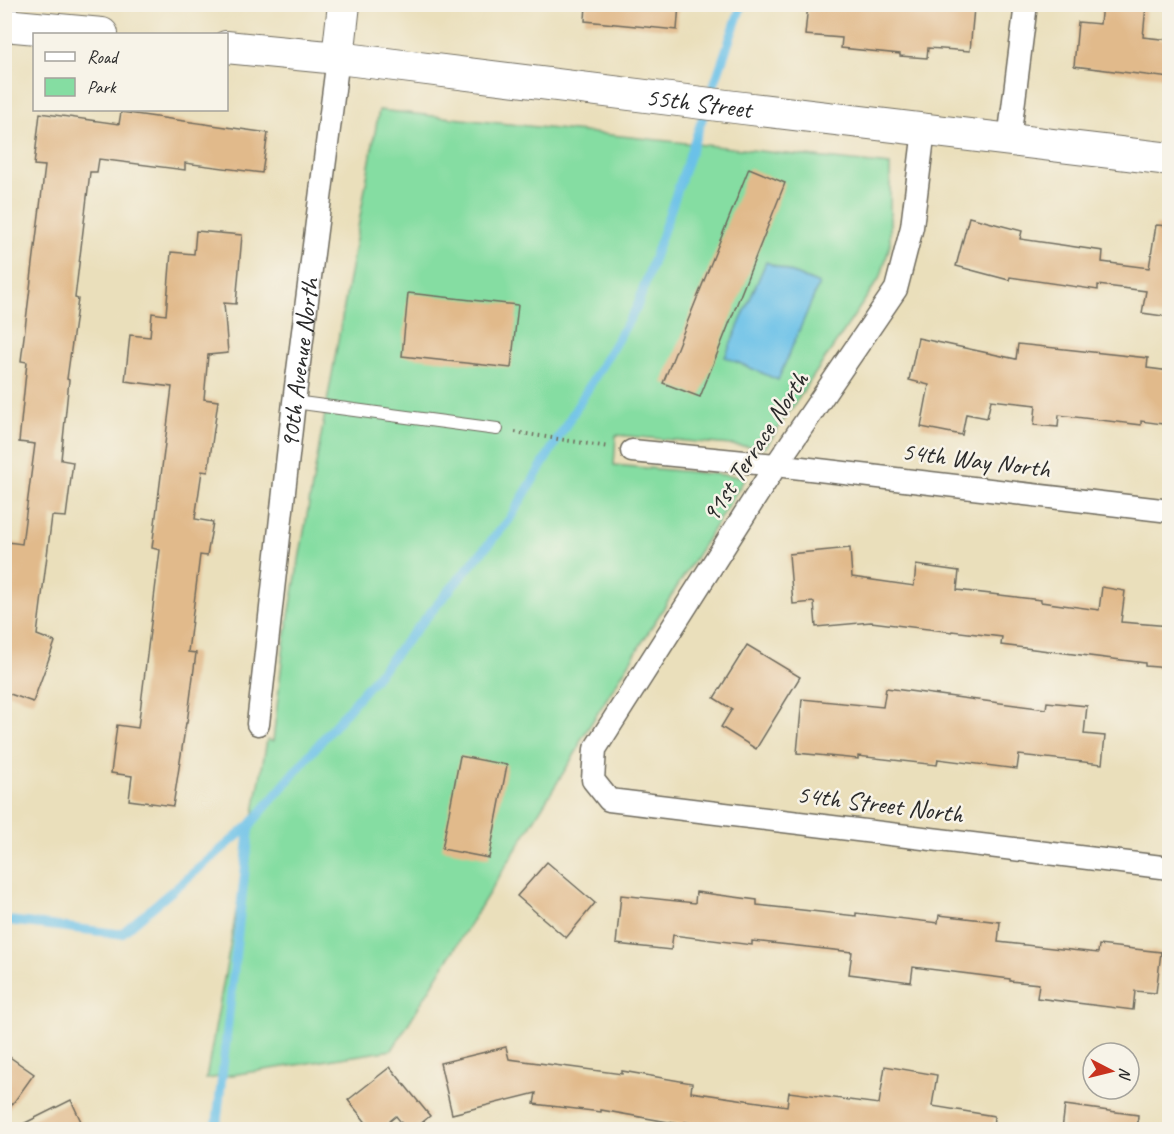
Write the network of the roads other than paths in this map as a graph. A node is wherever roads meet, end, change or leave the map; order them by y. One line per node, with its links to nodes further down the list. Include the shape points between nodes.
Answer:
1 (344, 4): 6 (street, 90th Avenue North)
2 (1026, 4): 8 (street)
3 (4, 25): 4 (street)
4 (91, 33)
5 (228, 47): 6 (street, 55th Street)
6 (338, 58): 7 (street, 55th Street); 10 (street, 90th Avenue North)
7 (924, 130): 8 (street, 55th Street); 13 (street, 91st Terrace North, via 912,227 896,288)
8 (1009, 140): 9 (street, 55th Street)
9 (1170, 159)
10 (294, 402): 11 (lane); 15 (street, 90th Avenue North)
11 (496, 429)
12 (632, 451): 13 (street, 54th Way North)
13 (776, 465): 14 (street, 54th Way North); 16 (street, 91st Terrace North, via 595,749)
14 (1170, 511)
15 (258, 724)
16 (593, 780): 17 (street, 54th Street North, via 609,800)
17 (1170, 868)

